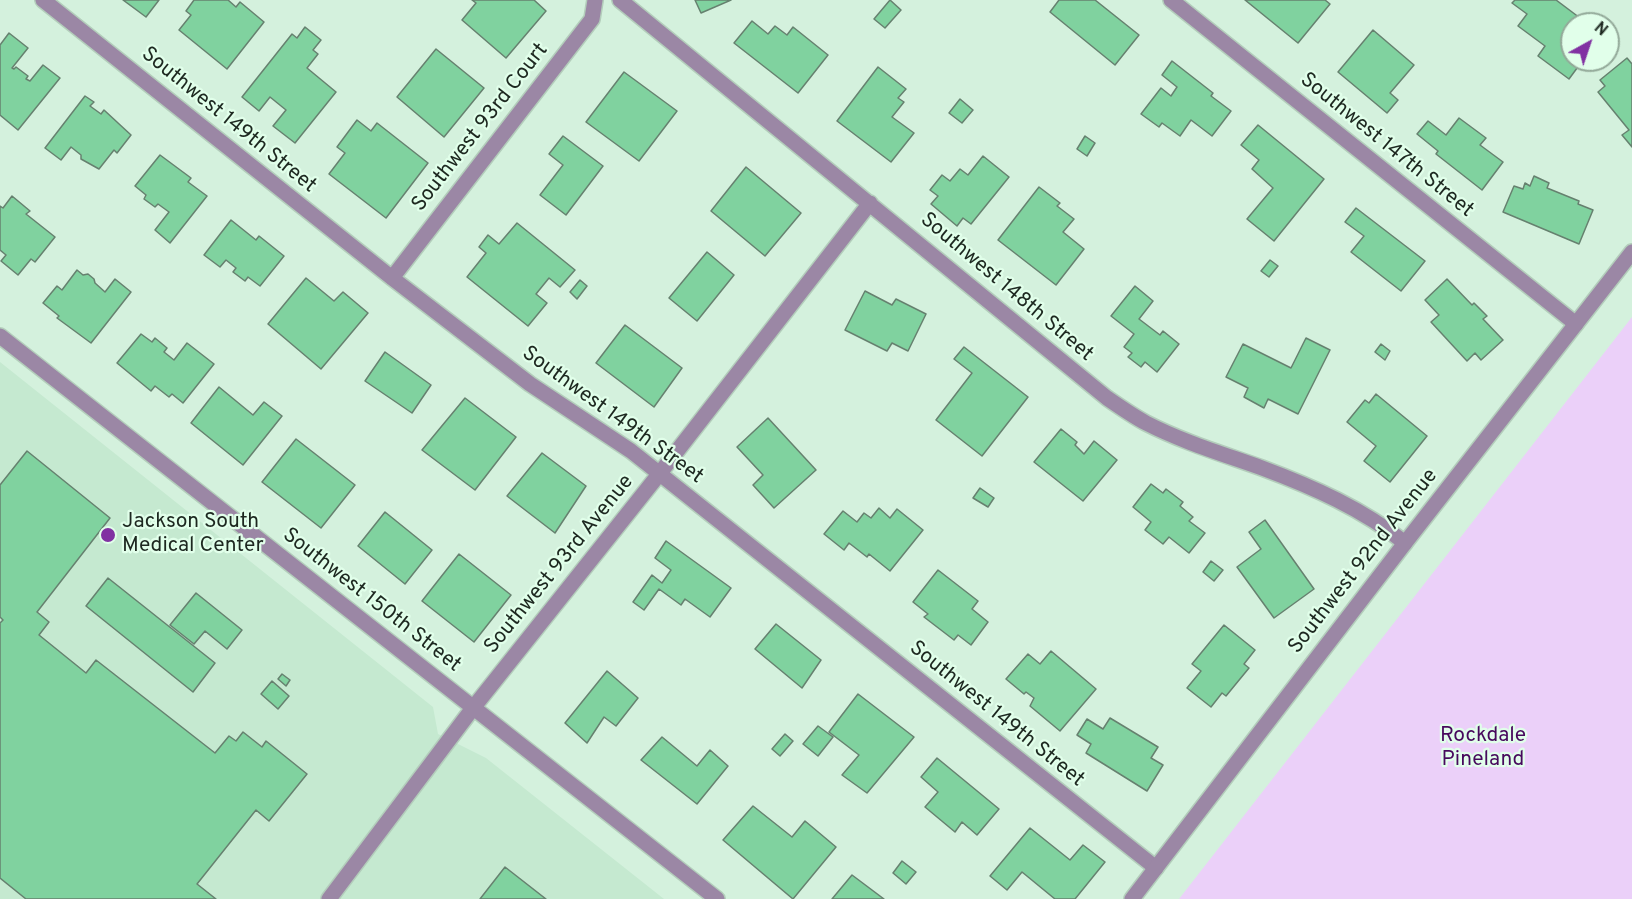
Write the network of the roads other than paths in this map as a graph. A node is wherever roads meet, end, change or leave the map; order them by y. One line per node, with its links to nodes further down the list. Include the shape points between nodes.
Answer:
1 (43, 0): 7 (street, Southwest 149th Street)
2 (595, 0): 7 (street, Southwest 93rd Court, via 592,19)
3 (620, 0): 5 (street, Southwest 148th Street)
4 (1171, 0): 8 (street, Southwest 147th Street)
5 (870, 203): 10 (street, Southwest 93rd Avenue); 11 (street, Southwest 148th Street, via 1126,411 1175,436 1320,492 1382,524)
6 (1632, 252): 8 (street, Southwest 92nd Avenue)
7 (392, 278): 10 (street, Southwest 149th Street, via 530,384)
8 (1576, 324): 11 (street, Southwest 92nd Avenue)
9 (0, 336): 12 (street, Southwest 150th Street)
10 (660, 473): 12 (street, Southwest 93rd Avenue); 13 (street, Southwest 149th Street)
11 (1405, 543): 13 (street, Southwest 92nd Avenue)
12 (473, 708): 14 (street, Southwest 93rd Avenue); 15 (street, Southwest 150th Street)
13 (1155, 868): 16 (street, Southwest 92nd Avenue)
14 (329, 899)
15 (717, 899)
16 (1132, 899)

